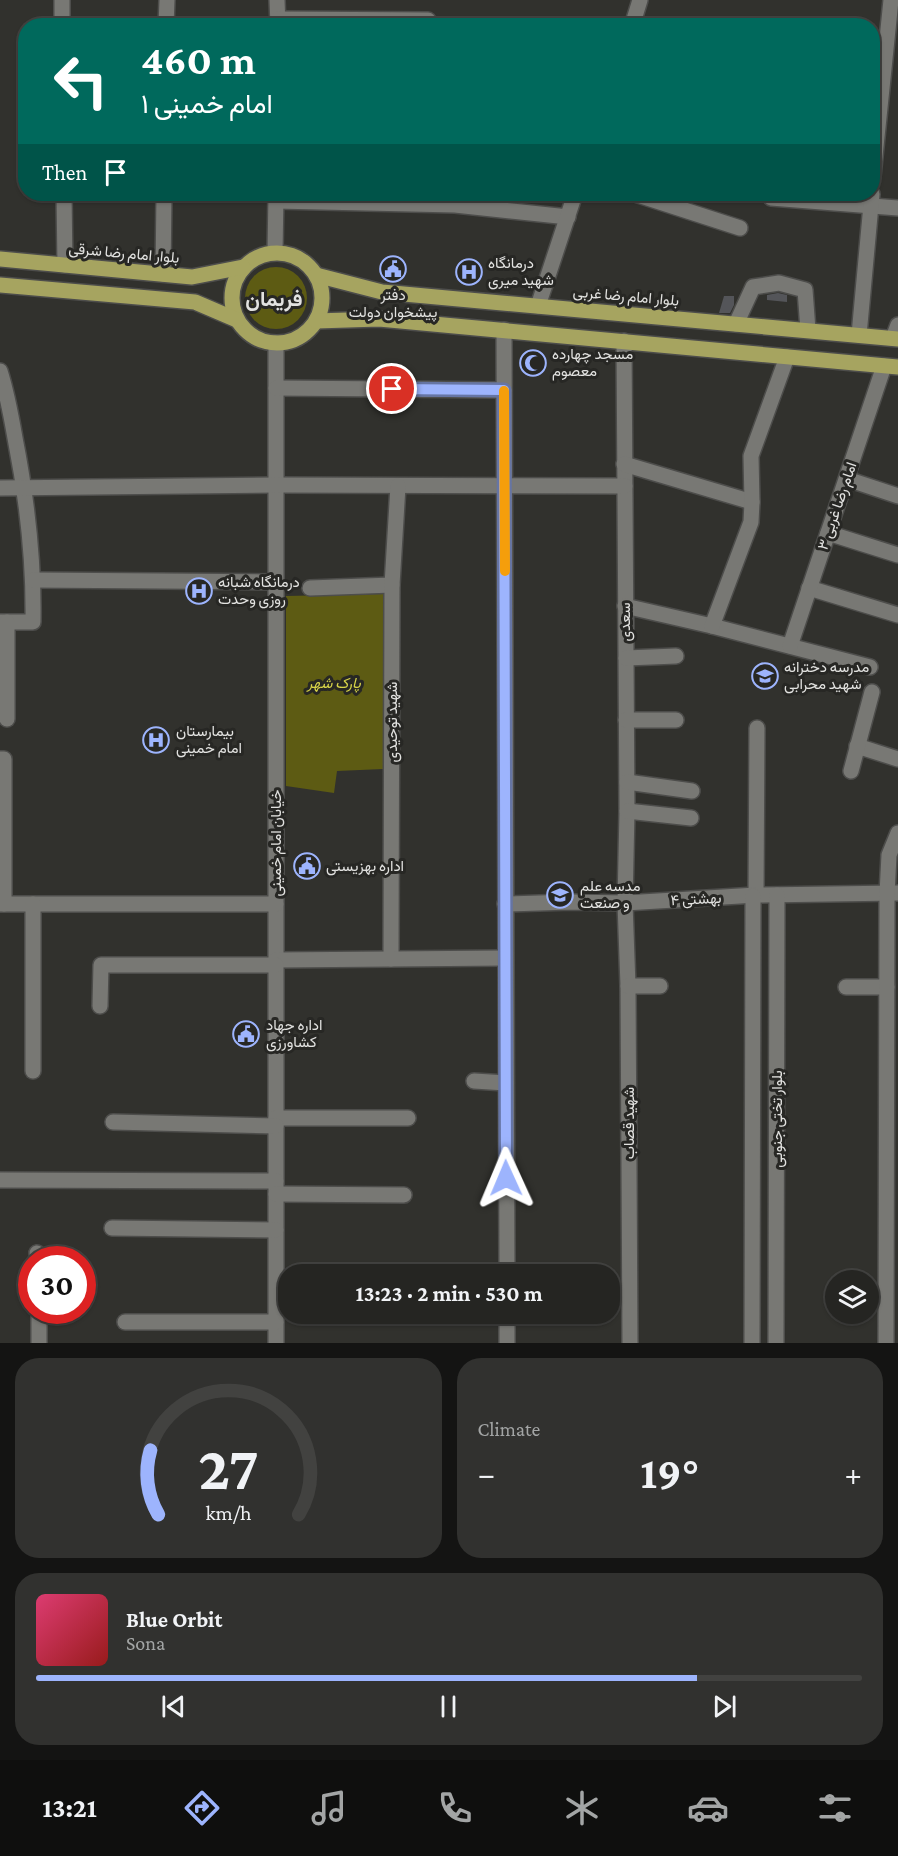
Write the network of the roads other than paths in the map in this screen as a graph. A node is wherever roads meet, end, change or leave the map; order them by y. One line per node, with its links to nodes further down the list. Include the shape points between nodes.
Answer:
1 (62, 0): 6 (street)
2 (167, 0): 7 (street)
3 (278, 0): 8 (street)
4 (640, 0): 9 (street)
5 (893, 3): 10 (street)
6 (62, 18)
7 (166, 18)
8 (278, 18)
9 (637, 18)
10 (880, 63)
11 (64, 201): 24 (street)
12 (164, 201): 26 (street)
13 (276, 201): 22 (street)
14 (366, 201): 20 (street, via 455,205)
15 (574, 201): 20 (street)
16 (657, 201): 21 (street)
17 (871, 201): 36 (street)
18 (877, 201): 19 (street)
19 (898, 208)
20 (568, 217): 29 (street)
21 (740, 228)
22 (275, 252): 25 (main road, via 254,258); 27 (main road, via 306,262)
23 (0, 259): 24 (main road, بلوار امام رضا شرقی)
24 (65, 265): 26 (main road, بلوار امام رضا شرقی)
25 (243, 267): 26 (main road, بلوار امام رضا شرقی, via 192,277); 30 (main road, via 232,293)
26 (163, 274)
27 (316, 275): 29 (main road, بلوار امام رضا غربی, via 382,292); 31 (main road, via 322,290 322,306)
28 (0, 285): 30 (main road, via 195,302)
29 (538, 306): 32 (main road, بلوار امام رضا غربی)
30 (237, 320): 38 (main road, via 247,332)
31 (316, 321): 33 (main road, via 379,319); 38 (main road, via 305,333)
32 (736, 324): 34 (main road, بلوار امام رضا غربی); 34 (street, via 753,287 779,283 805,290)
33 (504, 330): 37 (main road); 43 (street)
34 (808, 330): 36 (main road, بلوار امام رضا غربی)
35 (896, 334): 36 (main road, بلوار امام رضا غربی)
36 (859, 335)
37 (624, 341): 39 (main road); 44 (street, سعدی)
38 (276, 343): 42 (street, خیابان امام خمینی)
39 (787, 357): 40 (main road); 53 (street, via 751,456)
40 (891, 367): 45 (street, امام رضا غربی ۳)
41 (0, 371): 51 (street)
42 (276, 388): 43 (street); 47 (street, خیابان امام خمینی)
43 (504, 390): 46 (street)
44 (624, 464): 49 (street, سعدی); 53 (street)
45 (847, 479): 52 (street); 54 (street, امام رضا غربی ۳)
46 (505, 484): 48 (street); 49 (street); 90 (street)
47 (276, 485): 48 (street); 51 (street); 57 (street, خیابان امام خمینی)
48 (398, 486): 58 (street, شهید توحیدی)
49 (625, 486): 61 (street, سعدی)
50 (0, 488): 51 (street)
51 (25, 488): 56 (street)
52 (898, 496)
53 (752, 502): 64 (street, via 750,522)
54 (828, 532): 55 (street); 60 (street, امام رضا غربی ۳)
55 (898, 555)
56 (33, 580): 57 (street); 63 (street, via 33,622)
57 (276, 582): 89 (street, خیابان امام خمینی)
58 (392, 585): 59 (street); 92 (street, شهید توحیدی)
59 (310, 588)
60 (809, 588): 62 (street); 65 (street, امام رضا غربی ۳)
61 (625, 606): 64 (street); 67 (street, سعدی)
62 (898, 615)
63 (4, 622): 70 (street)
64 (712, 626): 65 (street)
65 (790, 646): 68 (street)
66 (676, 656): 67 (street)
67 (626, 658): 71 (street, سعدی)
68 (870, 667)
69 (872, 692): 74 (street)
70 (7, 719)
71 (626, 720): 72 (street); 78 (street, سعدی)
72 (676, 720)
73 (757, 728): 85 (street, بلوار تختی جنوبی)
74 (857, 746): 76 (street); 77 (street)
75 (2, 759): 87 (street)
76 (898, 759)
77 (850, 771)
78 (627, 782): 79 (street); 80 (street, سعدی)
79 (692, 791)
80 (627, 811): 81 (street); 86 (street, سعدی)
81 (692, 818)
82 (898, 833): 83 (street, via 890,855)
83 (892, 893): 84 (street, بهشتی ۴); 97 (street)
84 (777, 895): 85 (street, بهشتی ۴); 122 (street, بلوار تختی جنوبی)
85 (754, 896): 86 (street, بهشتی ۴); 121 (street, بلوار تختی جنوبی)
86 (625, 903): 90 (street, بهشتی ۴); 94 (street, شهید قصاب)
87 (2, 904): 88 (street)
88 (33, 904): 89 (street); 99 (street)
89 (276, 904): 93 (street, خیابان امام خمینی)
90 (505, 904): 91 (street)
91 (505, 958): 92 (street); 101 (street)
92 (391, 959): 93 (street)
93 (276, 962): 98 (street, via 100,965); 104 (street, خیابان امام خمینی)
94 (628, 986): 95 (street); 120 (street, شهید قصاب)
95 (660, 986)
96 (846, 987): 97 (street)
97 (890, 991): 123 (street)
98 (100, 1006)
99 (33, 1071)
100 (474, 1081): 101 (street)
101 (506, 1083): 110 (street)
102 (408, 1118): 104 (street)
103 (113, 1122): 104 (street)
104 (276, 1122): 106 (street, خیابان امام خمینی)
105 (0, 1180): 106 (street)
106 (276, 1187): 107 (street); 109 (street, خیابان امام خمینی)
107 (404, 1195)
108 (112, 1228): 109 (street)
109 (276, 1230): 111 (street, خیابان امام خمینی)
110 (507, 1264)
111 (278, 1272)
112 (278, 1313): 113 (street)
113 (125, 1322)
114 (39, 1324): 117 (street)
115 (279, 1324): 118 (street, خیابان امام خمینی)
116 (507, 1324): 119 (street)
117 (39, 1343)
118 (276, 1343)
119 (507, 1343)
120 (630, 1343)
121 (752, 1343)
122 (776, 1343)
123 (886, 1343)

